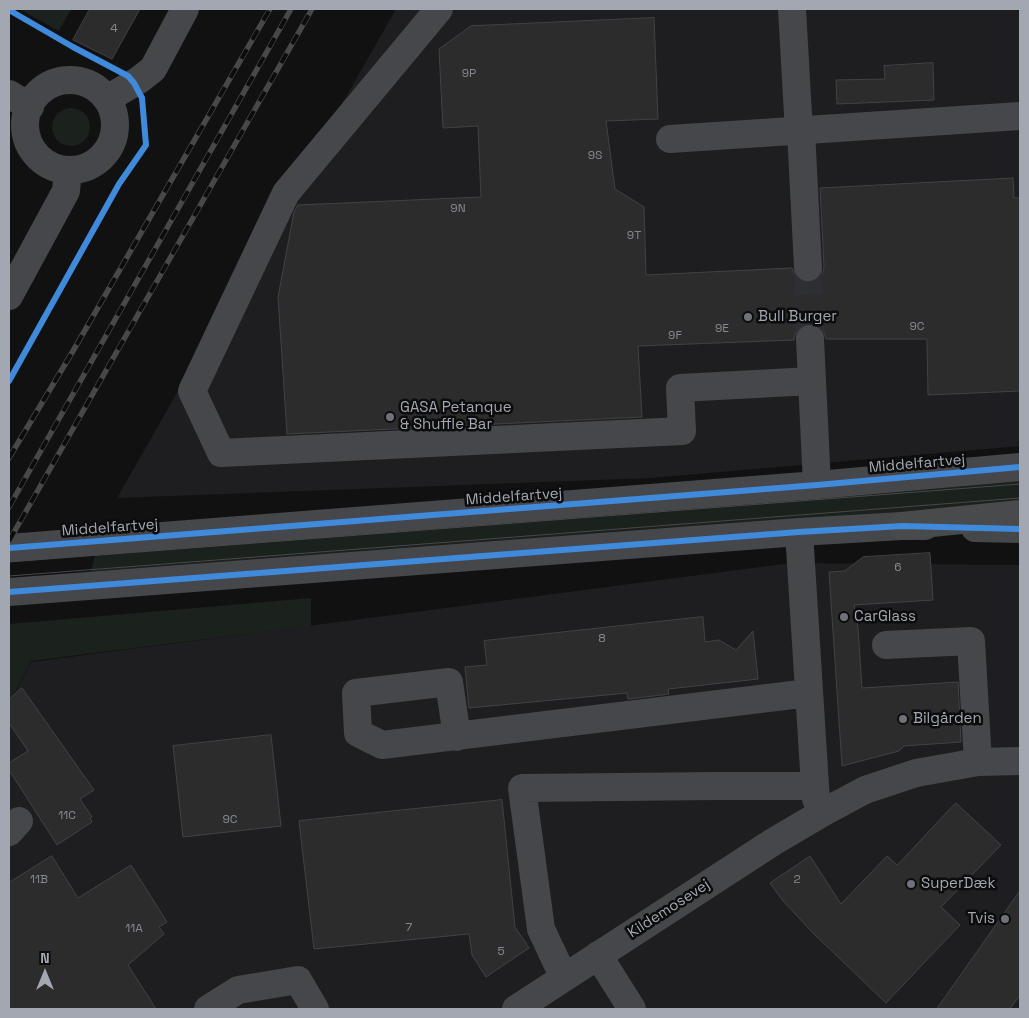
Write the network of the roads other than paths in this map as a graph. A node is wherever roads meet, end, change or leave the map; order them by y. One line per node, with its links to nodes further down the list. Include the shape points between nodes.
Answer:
1 (185, 9): 4 (street, via 153,69)
2 (439, 9): 13 (street, via 286,193 192,391 221,453 682,430 680,388)
3 (792, 9): 7 (street)
4 (107, 99): 5 (street, via 88,84 73,80 57,82 43,89 32,101); 9 (street, via 115,120 109,150 84,168)
5 (19, 100): 9 (street, via 26,116 30,146 40,159 53,167)
6 (1020, 116): 7 (street)
7 (800, 131): 8 (street); 10 (street)
8 (670, 139)
9 (68, 170): 11 (street, via 66,191)
10 (808, 267)
11 (9, 296)
12 (810, 339): 13 (street)
13 (812, 381): 15 (street)
14 (1020, 468): 15 (street, Middelfartvej)
15 (816, 485): 20 (street, Middelfartvej)
16 (1020, 514): 17 (main road)
17 (902, 526): 18 (street); 19 (street)
18 (1020, 529)
19 (799, 532): 21 (street); 23 (street)
20 (9, 548)
21 (9, 592)
22 (886, 645): 26 (street, via 970,641)
23 (809, 693): 24 (street); 27 (street)
24 (457, 736)
25 (1020, 761): 26 (street, Kildemosevej)
26 (978, 762): 28 (street, Kildemosevej, via 916,773 865,790)
27 (815, 786): 28 (street, via 816,799); 30 (street, via 522,788 541,929)
28 (824, 812): 29 (street, Kildemosevej)
29 (598, 955): 30 (street, Kildemosevej); 34 (street)
30 (564, 978): 33 (street, Kildemosevej)
31 (208, 1009): 32 (street, via 238,990 298,980)
32 (316, 1009)
33 (516, 1009)
34 (632, 1009)

